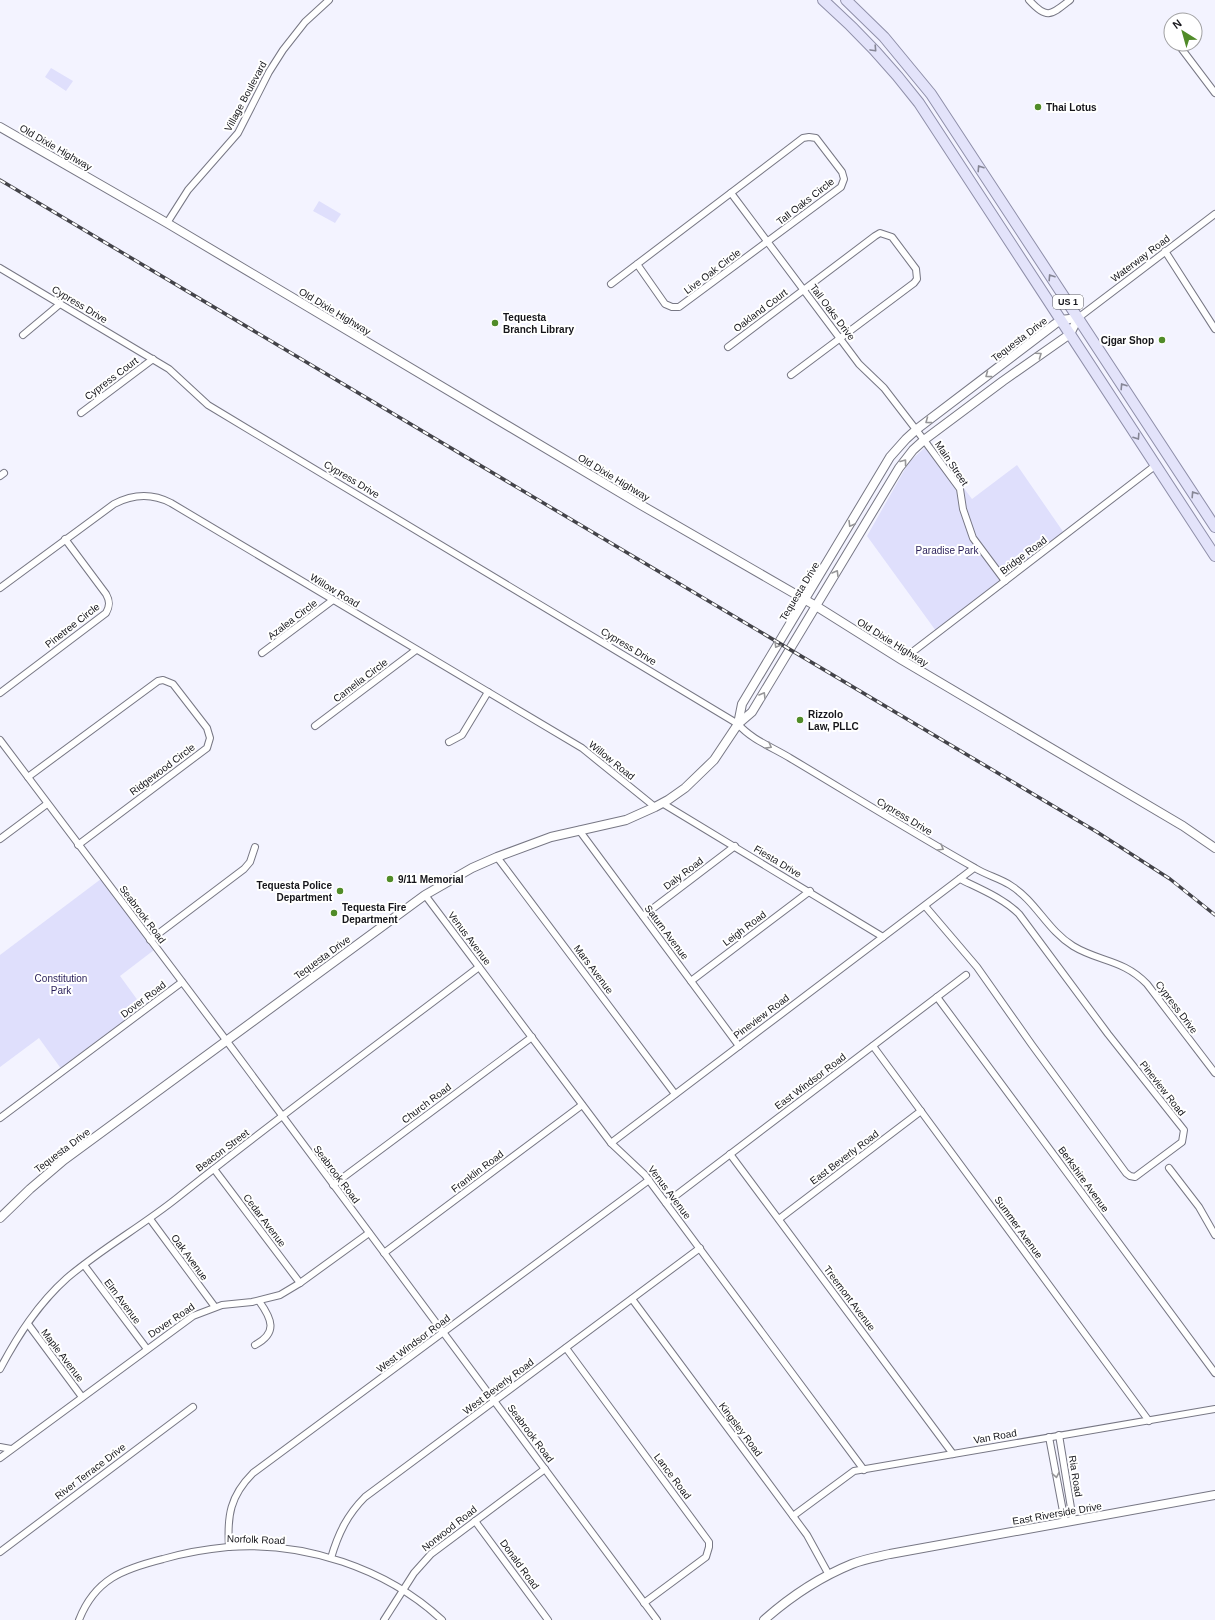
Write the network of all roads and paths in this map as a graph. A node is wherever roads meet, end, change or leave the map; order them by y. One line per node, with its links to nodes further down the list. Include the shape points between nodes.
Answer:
1 (329, 0): 16 (street, Village Boulevard, via 306,22 283,50 238,133 188,190)
2 (823, 0): 7 (main road, US 1)
3 (828, 0): 4 (main road, via 837,3)
4 (845, 0): 8 (main road, US 1)
5 (1029, 0): 6 (street, via 1045,13 1056,11)
6 (1070, 0)
7 (847, 22): 8 (main road); 11 (main road, US 1, one-way to 11)
8 (870, 22): 12 (main road, US 1, via 919,78)
9 (1184, 52): 10 (street)
10 (1215, 93)
11 (919, 102): 12 (main road, via 930,104); 25 (main road, US 1)
12 (945, 114): 24 (main road, US 1, one-way to 12)
13 (0, 127): 16 (street, Old Dixie Highway)
14 (731, 193): 17 (street, Tall Oaks Drive); 17 (street, Tall Oaks Circle, via 809,136 816,138 842,172 844,179 841,187); 19 (street)
15 (1215, 214): 18 (street, Waterway Road)
16 (167, 223): 43 (street, Old Dixie Highway)
17 (768, 242): 19 (street, Live Oak Circle, via 679,307 665,304); 22 (street, Tall Oaks Drive)
18 (1165, 251): 24 (street, Waterway Road); 26 (street)
19 (637, 264): 21 (street)
20 (0, 268): 23 (street, Cypress Drive)
21 (611, 284)
22 (804, 290): 29 (street, Tall Oaks Drive); 29 (street, Oakland Court, via 875,236 880,233 892,237 916,269 917,279); 30 (street, Oakland Court)
23 (60, 304): 28 (street); 31 (street, Cypress Drive)
24 (1078, 318): 25 (street, Tequesta Drive); 27 (street, Tequesta Drive); 37 (main road, US 1, one-way to 24)
25 (1061, 320): 27 (main road, US 1); 34 (street, Tequesta Drive, one-way to 34)
26 (1215, 329)
27 (1070, 334): 35 (street, Tequesta Drive, one-way to 27); 36 (main road, US 1, one-way to 36)
28 (23, 335)
29 (840, 337): 32 (street); 34 (street, Tall Oaks Drive, via 859,364 884,388)
30 (728, 347)
31 (153, 359): 33 (street, Cypress Court); 50 (street, Cypress Drive, via 180,378 208,405)
32 (791, 375)
33 (81, 413)
34 (917, 429): 35 (street, Tall Oaks Drive); 43 (street, Tequesta Drive, one-way to 43, via 890,457)
35 (924, 440): 40 (street, Main Street, via 960,489 966,521 973,538); 44 (street, Tequesta Drive, one-way to 35, via 899,468)
36 (1156, 465): 39 (main road, US 1); 40 (street, Bridge Road)
37 (1215, 527)
38 (65, 540): 41 (street, Willow Road); 42 (street, Willow Road, via 119,501 136,496 154,497 171,503); 49 (street, Pinetree Circle, via 109,598 108,609)
39 (1215, 556)
40 (1005, 581): 47 (street, Bridge Road)
41 (0, 588)
42 (333, 600): 45 (street, Willow Road); 46 (street, Azalea Circle)
43 (805, 600): 44 (street, Old Dixie Highway); 50 (street, Tequesta Drive, one-way to 50, via 742,704)
44 (816, 606): 47 (street, Old Dixie Highway); 50 (street, Tequesta Drive, one-way to 44, via 752,712)
45 (416, 650): 48 (street, Willow Road); 51 (street, Camelia Circle)
46 (262, 653)
47 (902, 660): 60 (street, Old Dixie Highway)
48 (488, 692): 53 (street, via 462,735); 56 (street, Willow Road, via 582,748)
49 (0, 693)
50 (738, 724): 56 (street, Tequesta Drive, via 714,760 700,775); 64 (street, Cypress Drive, one-way to 64, via 746,734)
51 (315, 726)
52 (0, 740): 54 (street, Seabrook Road)
53 (449, 742)
54 (28, 777): 55 (street, Seabrook Road); 59 (street, Ridgewood Circle, via 158,681 173,684 207,728 210,738 207,748)
55 (48, 804): 58 (street); 59 (street, Seabrook Road)
56 (659, 805): 57 (street, Tequesta Drive, via 626,820); 61 (street, Fiesta Drive)
57 (578, 830): 63 (street, Tequesta Drive); 69 (street, Saturn Avenue)
58 (0, 839)
59 (78, 844): 71 (street, Seabrook Road)
60 (1214, 845)
61 (735, 846): 66 (street, Fiesta Drive); 69 (street, Daly Road)
62 (255, 847): 71 (street, via 250,862 244,869)
63 (497, 856): 67 (street, Tequesta Drive); 82 (street, Mars Avenue)
64 (972, 866): 65 (street, Pineview Road); 81 (street, Cypress Drive, via 1013,887 1032,904 1054,931 1072,945 1126,967 1140,976)
65 (960, 879): 68 (street, Pineview Road); 68 (street, Pineview Road, via 1012,908 1022,919 1184,1130 1182,1142 1135,1178 1126,1173 977,967)
66 (810, 891): 70 (street, Fiesta Drive); 74 (street, Leigh Road)
67 (425, 895): 72 (street, Venus Avenue); 78 (street, Tequesta Drive)
68 (924, 906): 70 (street, Pineview Road)
69 (643, 916): 74 (street, Saturn Avenue)
70 (883, 936): 79 (street, Pineview Road)
71 (150, 940): 75 (street, Seabrook Road)
72 (479, 967): 77 (street, Venus Avenue); 85 (street, Beacon Street)
73 (966, 975): 76 (street, East Windsor Road)
74 (691, 981): 79 (street, Saturn Avenue)
75 (182, 982): 78 (street, Seabrook Road); 86 (street, Dover Road)
76 (937, 997): 80 (street, East Windsor Road); 112 (street, Berkshire Avenue)
77 (532, 1037): 83 (street, Venus Avenue); 92 (street, Church Road)
78 (226, 1040): 85 (street, Seabrook Road); 94 (street, Tequesta Drive, via 51,1171)
79 (739, 1046): 82 (street, Pineview Road)
80 (872, 1046): 84 (street, Summer Avenue); 88 (street, East Windsor Road)
81 (1215, 1073)
82 (675, 1094): 87 (street, Pineview Road)
83 (582, 1105): 87 (street, Venus Avenue); 100 (street, Franklin Road)
84 (921, 1111): 96 (street, East Beverly Road); 117 (street, Summer Avenue)
85 (282, 1117): 89 (street, Beacon Street); 92 (street, Seabrook Road)
86 (0, 1118)
87 (611, 1143): 91 (street, Venus Avenue)
88 (730, 1154): 93 (street, East Windsor Road); 96 (street, Treemont Avenue)
89 (214, 1168): 95 (street, Beacon Street); 102 (street, Cedar Avenue)
90 (1169, 1168): 98 (street, via 1199,1207)
91 (649, 1180): 93 (street, Venus Avenue); 107 (street, West Windsor Road)
92 (333, 1185): 97 (street, Seabrook Road)
93 (666, 1203): 99 (street, Venus Avenue)
94 (0, 1218)
95 (150, 1219): 101 (street, Beacon Street); 105 (street, Oak Avenue)
96 (779, 1219): 122 (street, Treemont Avenue)
97 (369, 1233): 100 (street, Seabrook Road); 102 (street, Dover Road)
98 (1215, 1235)
99 (700, 1248): 103 (street, West Beverly Road); 125 (street, Venus Avenue)
100 (384, 1253): 107 (street, Seabrook Road)
101 (84, 1265): 106 (street, Beacon Street, via 52,1293); 110 (street, Elm Avenue)
102 (300, 1283): 104 (street, Dover Road, via 280,1295)
103 (632, 1299): 109 (street, West Beverly Road); 127 (street, Kingsley Road)
104 (259, 1301): 105 (street, Dover Road); 108 (street, via 270,1322 270,1332 265,1340)
105 (214, 1307): 110 (street, Dover Road, via 184,1321)
106 (28, 1324): 111 (street, Beacon Street); 113 (street, Maple Avenue)
107 (443, 1332): 114 (street, Seabrook Road); 130 (street, West Windsor Road, via 246,1481 231,1509 228,1525)
108 (255, 1345)
109 (566, 1348): 114 (street, West Beverly Road); 135 (street, Lance Road, via 709,1542 706,1556)
110 (147, 1349): 113 (street, Dover Road)
111 (0, 1369)
112 (1215, 1373)
113 (82, 1397): 121 (street, Dover Road)
114 (494, 1401): 124 (street, Seabrook Road); 132 (street, West Beverly Road, via 356,1506 342,1526)
115 (193, 1407): 131 (street, River Terrace Drive)
116 (1215, 1409): 117 (street, Van Road)
117 (1149, 1420): 118 (street, Van Road)
118 (1059, 1435): 119 (street, Van Road); 129 (street, Ria Road)
119 (1049, 1437): 122 (street, Van Road); 129 (street, Ria Road, one-way to 129)
120 (0, 1447): 121 (street)
121 (11, 1449): 123 (street, Dover Road)
122 (953, 1454): 125 (street, Van Road)
123 (0, 1458)
124 (545, 1469): 128 (street, Norwood Road); 135 (street, Seabrook Road)
125 (864, 1470): 127 (street, Van Road, via 854,1472)
126 (1215, 1495): 129 (street, East Riverside Drive)
127 (793, 1516): 133 (street, Kingsley Road)
128 (475, 1521): 134 (street, Norwood Road, via 422,1562); 139 (street, Donald Road)
129 (1069, 1521): 133 (street, East Riverside Drive, via 903,1552 852,1564)
130 (229, 1547): 132 (street, Norfolk Road, via 271,1547); 136 (street, Norfolk Road, via 186,1553 122,1571 102,1584)
131 (0, 1552)
132 (331, 1558): 134 (street, Norfolk Road, via 363,1570)
133 (829, 1575): 141 (street, East Riverside Drive, via 787,1601)
134 (402, 1591): 137 (street, Norwood Road); 138 (street, Norfolk Road)
135 (644, 1603): 140 (street, Seabrook Road)
136 (78, 1620)
137 (384, 1620)
138 (442, 1620)
139 (548, 1620)
140 (657, 1620)
141 (764, 1620)

